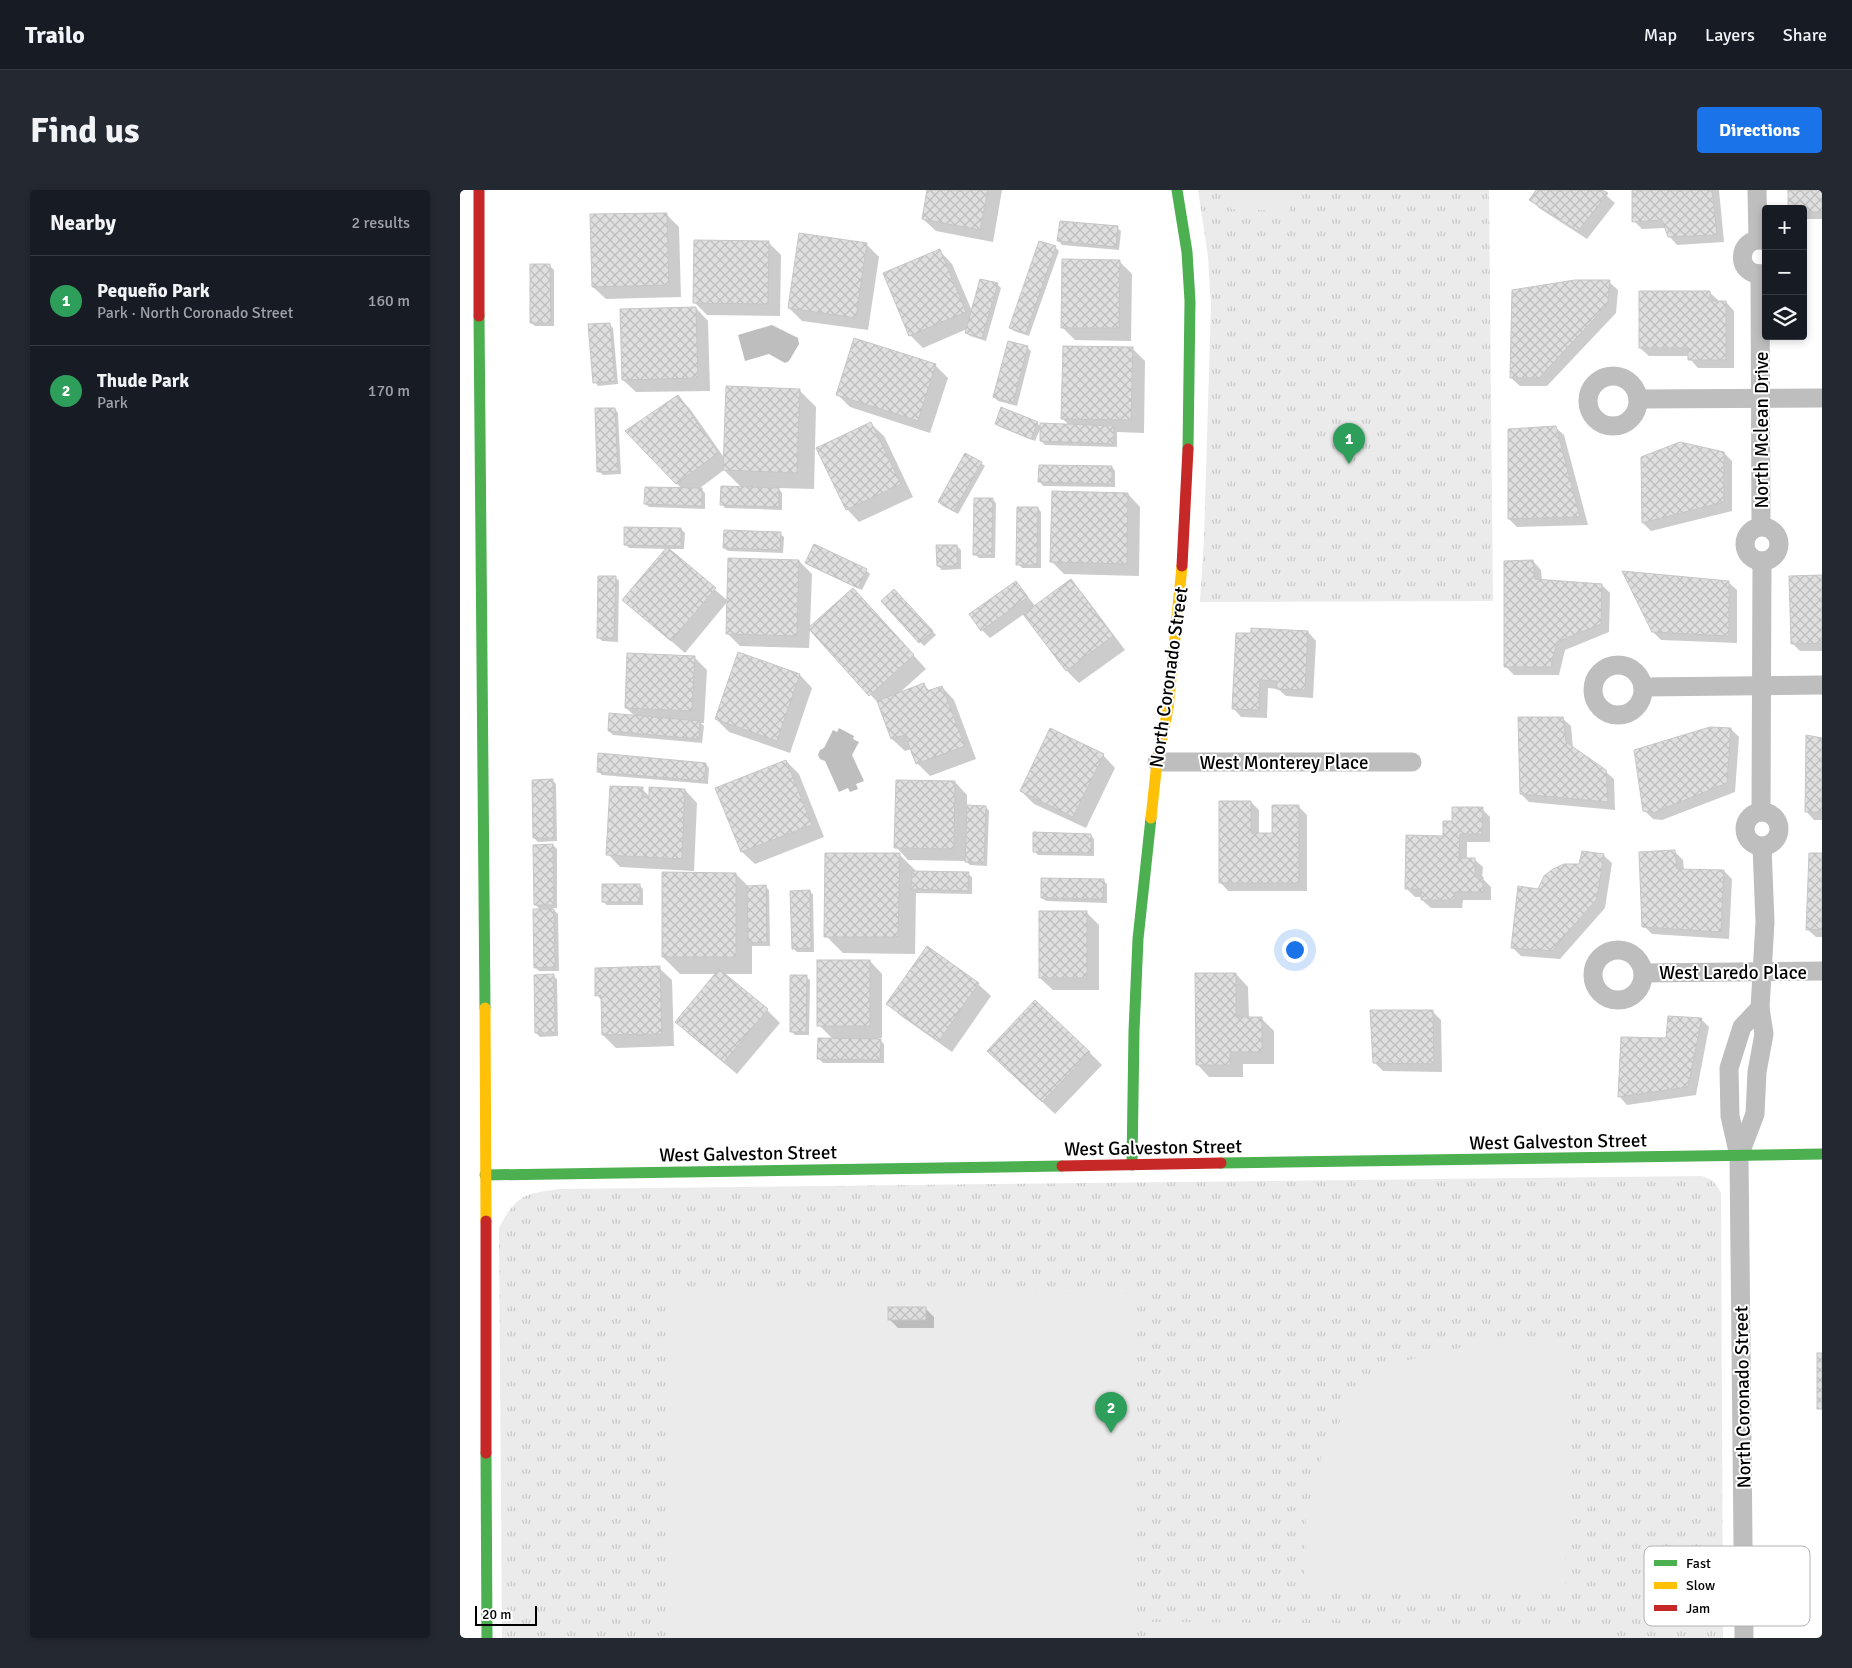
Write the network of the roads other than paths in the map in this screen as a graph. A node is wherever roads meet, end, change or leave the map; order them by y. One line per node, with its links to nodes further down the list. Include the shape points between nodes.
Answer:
1 (479, 190): 24 (street)
2 (1177, 190): 13 (street, North Coronado Street, via 1187,252 1190,301 1190,415 1181,584 1168,709)
3 (1757, 190): 4 (street, North Mclean Drive)
4 (1762, 240): 5 (street, North Mclean Drive, via 1747,244 1742,261 1749,271)
5 (1762, 274)
6 (1762, 295): 9 (street, North Mclean Drive)
7 (1822, 398): 9 (street)
8 (1638, 399): 9 (street)
9 (1760, 399): 11 (street, North Mclean Drive, via 1761,526 1772,529 1779,543 1776,553 1762,561)
10 (1822, 685): 11 (street)
11 (1762, 686): 12 (street); 17 (street, North Mclean Drive, via 1761,812 1750,816 1744,832 1751,843 1762,846)
12 (1643, 687)
13 (1157, 762): 14 (street, West Monterey Place); 23 (street, North Coronado Street, via 1138,939)
14 (1412, 762)
15 (1822, 971): 17 (street, West Laredo Place)
16 (1643, 973): 17 (street, West Laredo Place)
17 (1763, 973): 18 (street, North Mclean Drive)
18 (1760, 1008): 19 (street, via 1742,1026); 20 (street, North Mclean Drive, via 1764,1034)
19 (1729, 1068): 20 (street); 22 (street, via 1730,1116)
20 (1757, 1072): 22 (street, North Mclean Drive, via 1755,1114)
21 (1822, 1154): 22 (street, West Galveston Street)
22 (1739, 1156): 23 (street, West Galveston Street); 25 (street, North Coronado Street)
23 (1132, 1165): 24 (street, West Galveston Street)
24 (485, 1175): 26 (street)
25 (1743, 1546)
26 (487, 1638)

